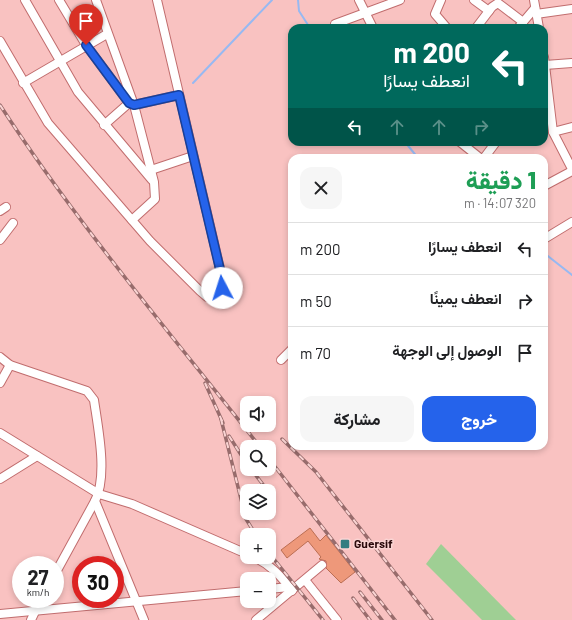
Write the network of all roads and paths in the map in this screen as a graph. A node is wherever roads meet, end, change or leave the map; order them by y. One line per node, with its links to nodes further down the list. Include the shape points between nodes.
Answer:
1 (25, 0): 23 (street)
2 (59, 0): 22 (street)
3 (96, 0): 20 (street)
4 (157, 0): 27 (street)
5 (359, 0): 12 (street)
6 (400, 0): 12 (street)
7 (474, 0): 11 (street)
8 (439, 1): 15 (street, via 435,14)
9 (535, 7): 10 (street); 18 (street); 19 (street)
10 (572, 9)
11 (489, 11): 16 (street); 17 (street, via 495,4 500,4)
12 (365, 13): 13 (street); 14 (street)
13 (335, 24)
14 (371, 24)
15 (444, 24)
16 (479, 24)
17 (519, 24)
18 (521, 24)
19 (538, 24)
20 (107, 34): 22 (street); 29 (street)
21 (0, 41): 26 (street)
22 (86, 45): 23 (street); 29 (street)
23 (60, 60): 26 (street); 30 (street, via 78,92)
24 (548, 61): 25 (street)
25 (572, 63)
26 (23, 83): 40 (street, via 48,123)
27 (179, 95): 29 (street); 35 (street)
28 (548, 97): 32 (street)
29 (131, 104): 30 (street); 36 (street)
30 (104, 125): 38 (street)
31 (572, 127): 32 (street)
32 (553, 132): 37 (street)
33 (465, 146): 34 (street)
34 (475, 154)
35 (193, 156): 36 (street); 40 (street, via 222,278 222,288 218,293 208,297 200,291 150,242)
36 (151, 170): 38 (street)
37 (572, 170): 39 (street)
38 (154, 182): 40 (street, via 155,199)
39 (548, 184)
40 (132, 220)
41 (572, 222): 43 (street)
42 (13, 223): 44 (street)
43 (548, 237)
44 (0, 240)
45 (288, 353): 47 (street)
46 (0, 357): 48 (street)
47 (281, 360)
48 (10, 365): 49 (street); 53 (street, via 87,391 91,395 96,412 100,450)
49 (0, 383)
50 (0, 433): 51 (street)
51 (37, 456): 52 (street); 53 (street)
52 (0, 479)
53 (97, 498): 54 (street, via 132,504); 55 (street); 62 (street)
54 (240, 551)
55 (64, 558)
56 (267, 564): 60 (street)
57 (322, 565): 58 (street)
58 (305, 580): 60 (street); 70 (street)
59 (276, 589): 60 (street)
60 (291, 589): 69 (street)
61 (240, 592): 62 (street)
62 (135, 602): 64 (street); 68 (street)
63 (36, 608): 65 (street)
64 (52, 610): 65 (street)
65 (34, 611): 66 (street); 67 (street)
66 (0, 614)
67 (31, 620)
68 (144, 620)
69 (256, 620)
70 (337, 620)

